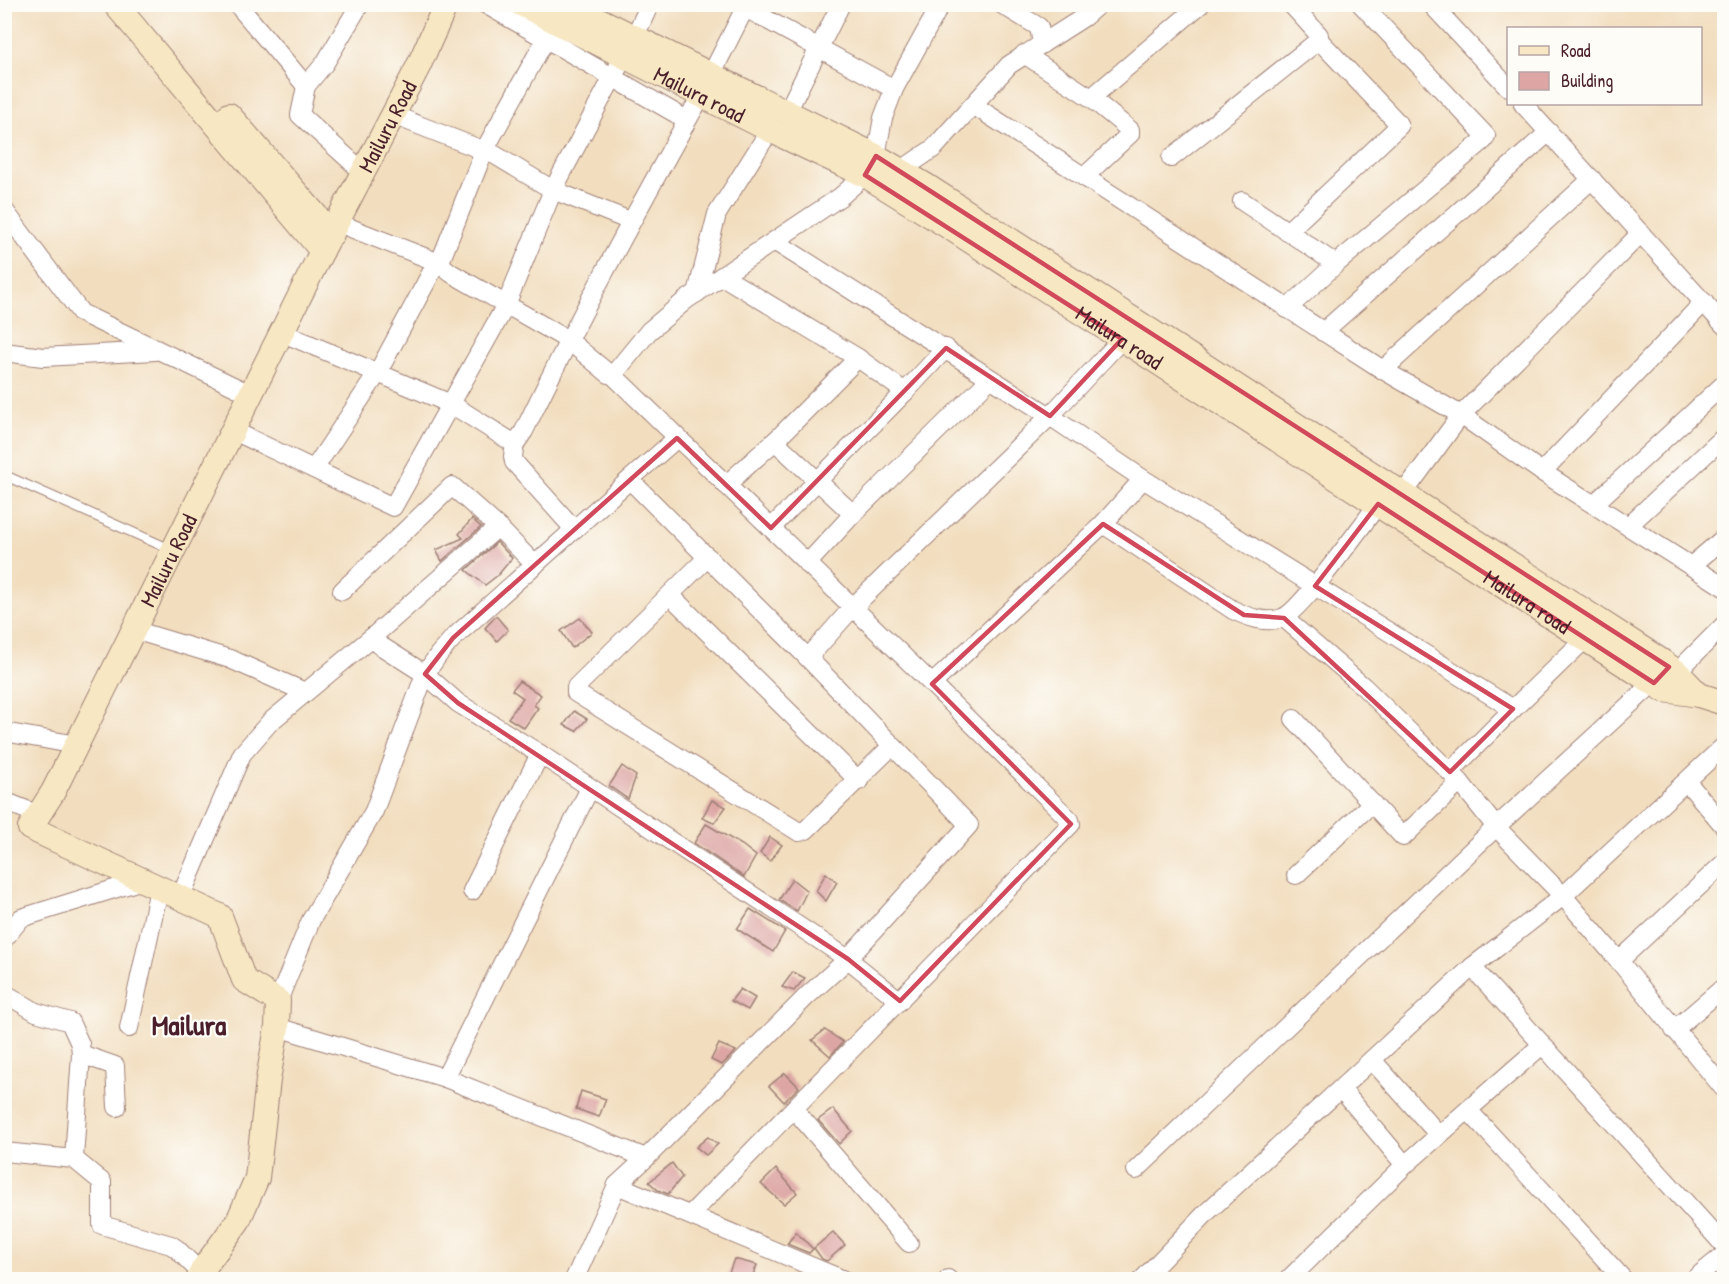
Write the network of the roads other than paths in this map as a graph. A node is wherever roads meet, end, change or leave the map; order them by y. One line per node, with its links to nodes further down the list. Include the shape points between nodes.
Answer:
1 (115, 4): 51 (street)
2 (133, 4): 51 (street)
3 (237, 4): 27 (street)
4 (360, 4): 27 (street, via 325,63)
5 (484, 4): 19 (street)
6 (521, 4): 19 (street, Mailura road)
7 (650, 4): 22 (street)
8 (841, 4): 23 (street)
9 (941, 4): 29 (street)
10 (1001, 4): 18 (street)
11 (1099, 4): 21 (street)
12 (1201, 4): 30 (street)
13 (1291, 4): 20 (street, via 1319,35)
14 (1361, 4): 54 (street, via 1486,136)
15 (1431, 4): 26 (street)
16 (743, 6): 23 (street); 28 (street)
17 (441, 7): 34 (street, Mailuru Road)
18 (1028, 12): 21 (street, via 1039,27)
19 (556, 22): 22 (street, Mailura road); 25 (street); 38 (street)
20 (1319, 40): 39 (street); 49 (street, via 1399,126)
21 (1042, 44): 24 (street)
22 (629, 47): 25 (street); 28 (street, Mailura road)
23 (819, 47): 29 (street); 33 (street)
24 (1024, 54): 30 (street); 31 (street)
25 (614, 78): 35 (street); 45 (street)
26 (1507, 85)
27 (306, 86): 42 (street, via 300,115)
28 (706, 86): 33 (street, Mailura road); 35 (street); 36 (street, Mailura road)
29 (894, 89): 40 (street)
30 (1091, 98): 43 (street, via 1131,132)
31 (973, 105): 41 (street, via 934,148); 43 (street)
32 (1524, 105): 37 (street)
33 (787, 112): 40 (street, Mailura road)
34 (393, 115): 38 (street); 42 (street, Mailuru Road)
35 (687, 120): 48 (street)
36 (770, 130): 40 (street, Mailura road); 56 (street, via 717,214)
37 (1549, 132): 44 (street); 61 (street)
38 (484, 151): 45 (street); 53 (street)
39 (1171, 158)
40 (871, 166): 41 (street, Mailura road); 52 (street, via 840,197); 63 (street, Mailura road, via 949,227)
41 (900, 171): 91 (street, Mailura road)
42 (363, 172): 51 (street, Mailuru Road)
43 (1084, 177): 59 (street)
44 (1592, 179): 50 (street); 69 (street)
45 (553, 190): 48 (street); 58 (street)
46 (1242, 201): 49 (street)
47 (4, 210): 66 (street, via 81,313)
48 (630, 221): 64 (street)
49 (1287, 232): 54 (street)
50 (1641, 233): 57 (street); 77 (street)
51 (330, 236): 53 (street); 62 (street, Mailuru Road)
52 (774, 241): 55 (street); 65 (street)
53 (437, 262): 58 (street); 70 (street)
54 (1336, 264): 59 (street)
55 (722, 276): 56 (street); 68 (street)
56 (697, 293): 71 (street, via 649,331)
57 (1704, 302): 60 (street); 85 (street)
58 (506, 305): 64 (street); 76 (street)
59 (1287, 309): 61 (street)
60 (1725, 325)
61 (1323, 332): 69 (street)
62 (283, 333): 70 (street); 75 (street, Mailuru Road)
63 (1122, 339): 78 (street); 92 (street, Mailura road)
64 (568, 340): 71 (street); 83 (street)
65 (946, 348): 72 (street); 74 (street)
66 (158, 351): 67 (street, via 43,357); 75 (street)
67 (4, 352)
68 (858, 358): 74 (street); 82 (street)
69 (1383, 370): 77 (street)
70 (377, 374): 76 (street); 84 (street)
71 (613, 375): 81 (street)
72 (990, 379): 78 (street); 94 (street)
73 (1725, 384): 93 (street)
74 (905, 392): 88 (street)
75 (250, 394): 79 (street, Mailuru Road)
76 (451, 404): 83 (street); 84 (street, via 393,507)
77 (1461, 414): 85 (street); 91 (street)
78 (1050, 416): 87 (street); 110 (street)
79 (234, 430): 84 (street); 101 (street, Mailuru Road)
80 (1725, 437): 96 (street)
81 (677, 438): 89 (street); 90 (street)
82 (776, 440): 88 (street); 90 (street)
83 (515, 444): 99 (street, via 514,462)
84 (314, 469)
85 (1542, 472): 93 (street)
86 (4, 475): 101 (lane)
87 (1143, 479): 95 (street); 106 (street)
88 (817, 480): 94 (street); 98 (street)
89 (628, 481): 99 (street); 102 (street)
90 (726, 485): 98 (street)
91 (1403, 494): 118 (street, Mailura road)
92 (1378, 504): 106 (street); 114 (street, Mailura road)
93 (1594, 504): 96 (street)
94 (853, 514): 103 (street)
95 (1103, 524): 111 (street, via 1233,610 1264,620); 119 (street)
96 (1628, 526): 105 (street)
97 (498, 527): 104 (street); 108 (street, via 452,486); 115 (street)
98 (771, 528): 103 (street)
99 (574, 529): 104 (street)
100 (1725, 538): 105 (street)
101 (174, 551): 113 (street, Mailuru Road)
102 (708, 557): 109 (street); 116 (street)
103 (807, 564): 110 (street)
104 (535, 565): 117 (street, via 453,638)
105 (1691, 566): 107 (street)
106 (1315, 586): 111 (street); 122 (street)
107 (1725, 587)
108 (342, 591)
109 (670, 595): 130 (street); 130 (street, via 576,687 576,693 799,832 806,830)
110 (852, 608): 116 (street); 119 (street)
111 (1284, 618): 129 (street, via 1364,687)
112 (1725, 625): 118 (street)
113 (134, 630): 120 (street, via 230,659); 125 (street, Mailuru Road)
114 (1586, 638): 118 (street, Mailura road); 122 (street)
115 (370, 639): 117 (street); 120 (street)
116 (808, 658): 126 (street)
117 (425, 674): 128 (street, via 458,703); 150 (street, via 374,812 311,920)
118 (1667, 674): 121 (street, Mailura road, via 1699,695); 137 (street)
119 (932, 684): 151 (street, via 1071,824)
120 (305, 692): 140 (street, via 270,722 242,754)
121 (1725, 703)
122 (1513, 709): 129 (street)
123 (1294, 719): 134 (street)
124 (4, 732): 125 (street)
125 (77, 745): 135 (street, Mailuru Road)
126 (892, 746): 130 (street); 145 (street, via 969,825)
127 (1725, 746): 131 (street)
128 (540, 754): 132 (street); 141 (street)
129 (1455, 777): 134 (street, via 1403,837); 137 (street)
130 (859, 781)
131 (1687, 782): 136 (street); 142 (street)
132 (590, 788): 145 (street); 158 (street)
133 (4, 801): 135 (street)
134 (1372, 803): 139 (street)
135 (39, 815): 140 (street, via 30,828)
136 (1725, 826)
137 (1496, 827): 142 (street); 169 (street)
138 (1725, 863): 146 (street)
139 (1296, 874)
140 (161, 889): 143 (street); 150 (street, via 220,916 244,980); 153 (street)
141 (472, 891)
142 (1563, 896): 146 (street); 147 (street)
143 (13, 917): 144 (street)
144 (4, 939)
145 (848, 959): 151 (street); 166 (street)
146 (1619, 961): 154 (street)
147 (1472, 967): 155 (street); 157 (street)
148 (1725, 987): 154 (street)
149 (4, 993): 156 (street, via 36,1012 70,1022)
150 (278, 1001): 152 (street)
151 (900, 1001): 162 (street)
152 (277, 1027): 158 (street); 175 (street, via 257,1178 238,1221)
153 (129, 1028)
154 (1674, 1030): 159 (street)
155 (1542, 1045): 163 (street); 173 (street)
156 (81, 1054): 161 (street, via 115,1066); 167 (street)
157 (1372, 1060): 160 (street); 164 (street)
158 (445, 1078): 166 (street)
159 (1725, 1089)
160 (1342, 1090): 168 (street); 178 (street, via 1206,1213)
161 (117, 1107)
162 (794, 1109): 171 (street); 172 (street)
163 (1468, 1110): 164 (street); 180 (street)
164 (1438, 1135): 168 (street)
165 (4, 1152): 167 (street)
166 (646, 1158): 170 (street)
167 (74, 1159): 175 (street, via 102,1182 102,1225 171,1245)
168 (1406, 1165): 179 (street)
169 (1136, 1170)
170 (617, 1185): 171 (street); 176 (street)
171 (690, 1215): 177 (street)
172 (909, 1243)
173 (1725, 1245)
174 (1725, 1255): 181 (street)
175 (200, 1276)
176 (574, 1280)
177 (844, 1280)
178 (1142, 1280)
179 (1288, 1280)
180 (1624, 1280)
181 (1693, 1280)

